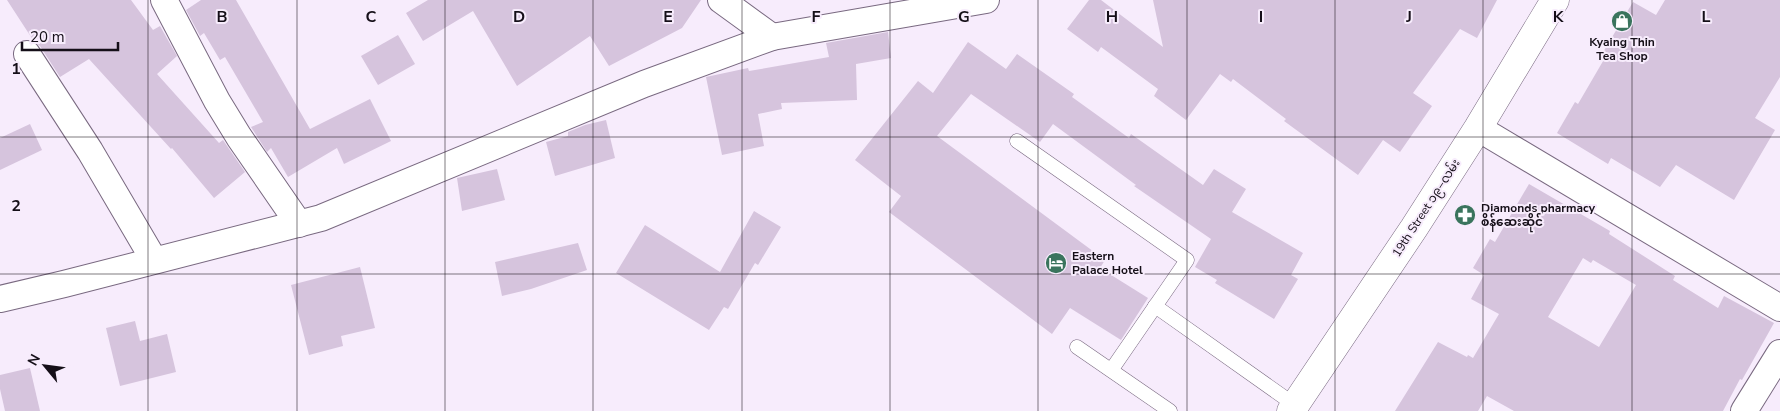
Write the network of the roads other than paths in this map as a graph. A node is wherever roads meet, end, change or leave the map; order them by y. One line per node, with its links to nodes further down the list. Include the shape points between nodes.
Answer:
1 (164, 0): 9 (street, via 216,101)
2 (721, 0): 5 (street)
3 (986, 0): 5 (street)
4 (1555, 0): 7 (street, 19th Street ၁၉−လမ်း)
5 (772, 37): 9 (street, via 644,84 321,218)
6 (27, 54): 10 (street, via 90,150)
7 (1478, 128): 13 (street); 17 (street, 19th Street ၁၉−လမ်း)
8 (1017, 141): 12 (lane, via 1187,260)
9 (299, 224): 10 (street)
10 (154, 260): 11 (street)
11 (0, 298)
12 (1154, 306): 16 (lane); 17 (lane)
13 (1780, 308)
14 (1078, 347): 16 (lane)
15 (1780, 353): 19 (street)
16 (1112, 369): 18 (lane)
17 (1293, 408)
18 (1170, 411)
19 (1744, 411)

